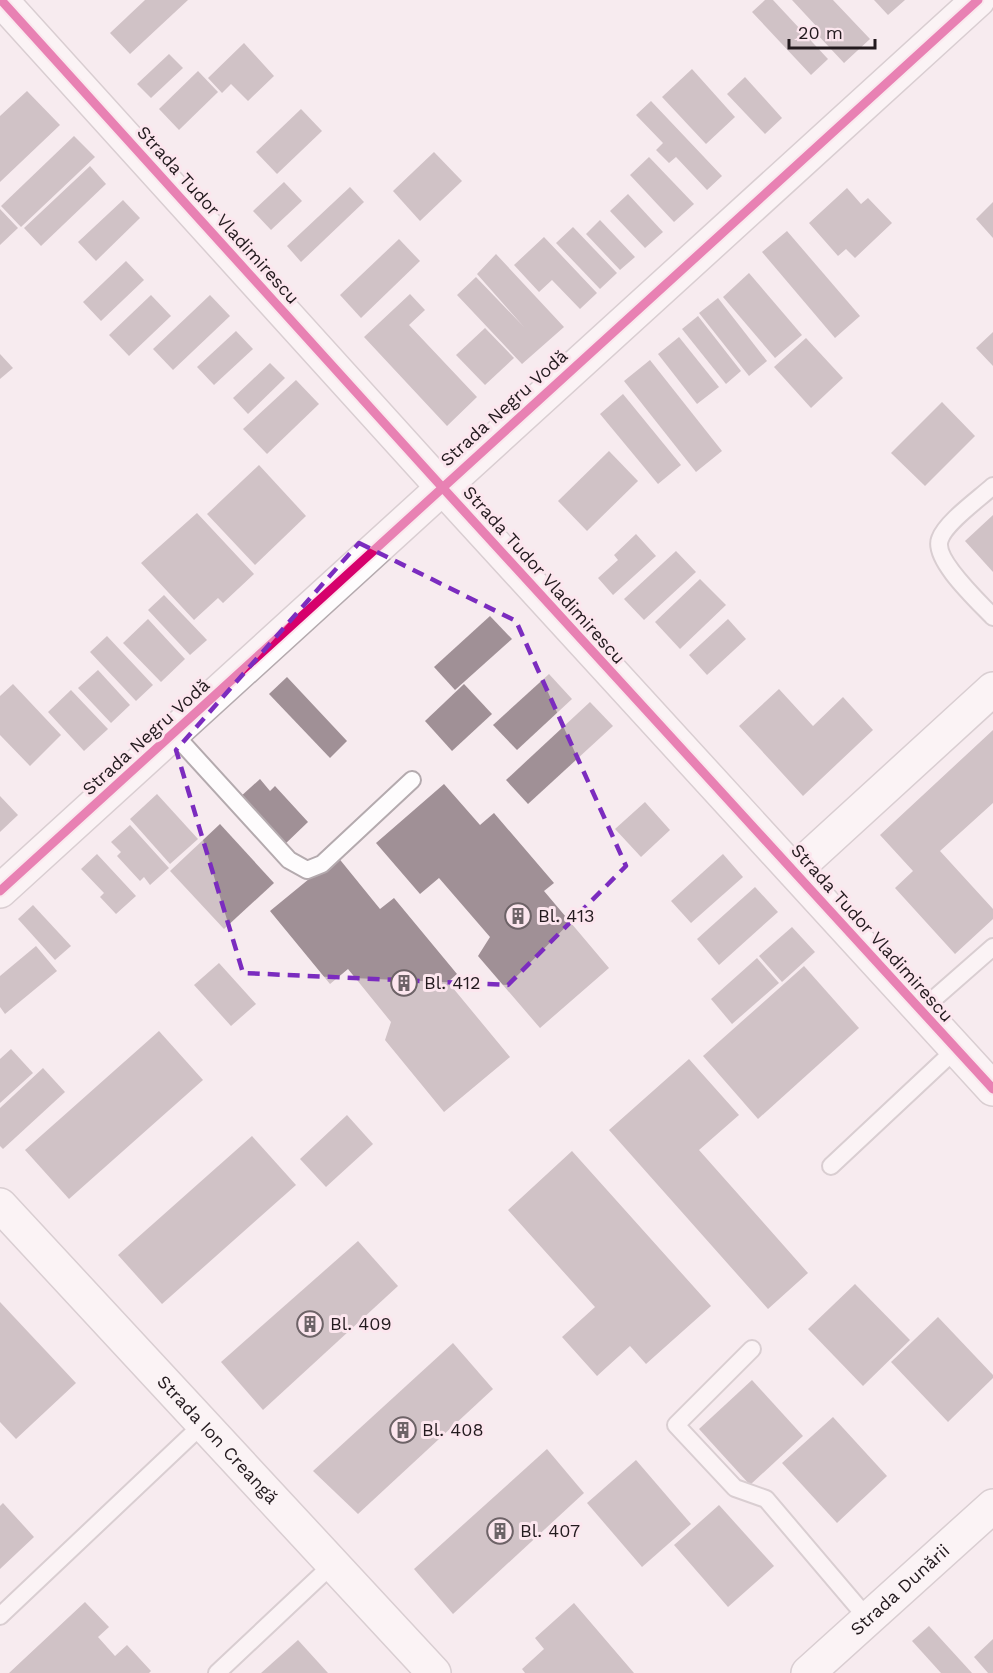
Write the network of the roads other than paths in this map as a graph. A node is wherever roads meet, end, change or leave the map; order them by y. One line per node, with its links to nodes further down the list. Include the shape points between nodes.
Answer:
1 (1, 0): 4 (street, Strada Tudor Vladimirescu)
2 (978, 0): 4 (street, Strada Negru Vodă)
3 (993, 486): 5 (lane, via 940,539 940,552 948,567)
4 (442, 487): 7 (street, Strada Negru Vodă); 9 (street, Strada Tudor Vladimirescu)
5 (993, 617)
6 (993, 689): 9 (street)
7 (174, 734): 8 (lane, via 289,860 307,870 322,864); 10 (street, Strada Negru Vodă)
8 (412, 780)
9 (794, 871): 12 (street, Strada Tudor Vladimirescu)
10 (0, 891)
11 (993, 947): 12 (lane)
12 (920, 1011): 13 (street, Strada Tudor Vladimirescu)
13 (956, 1049): 14 (street, Strada Tudor Vladimirescu); 15 (lane)
14 (993, 1089)
15 (831, 1166)
16 (0, 1205): 18 (street, Strada Ion Creangă)
17 (752, 1349): 22 (lane, via 676,1425 735,1488 766,1500)
18 (203, 1424): 20 (street, Strada Ion Creangă); 21 (lane)
19 (993, 1506): 22 (street, Strada Dunării)
20 (333, 1564): 24 (lane); 25 (street, Strada Ion Creangă)
21 (0, 1616)
22 (868, 1619): 23 (street, Strada Dunării)
23 (822, 1668)
24 (217, 1673)
25 (434, 1673)

